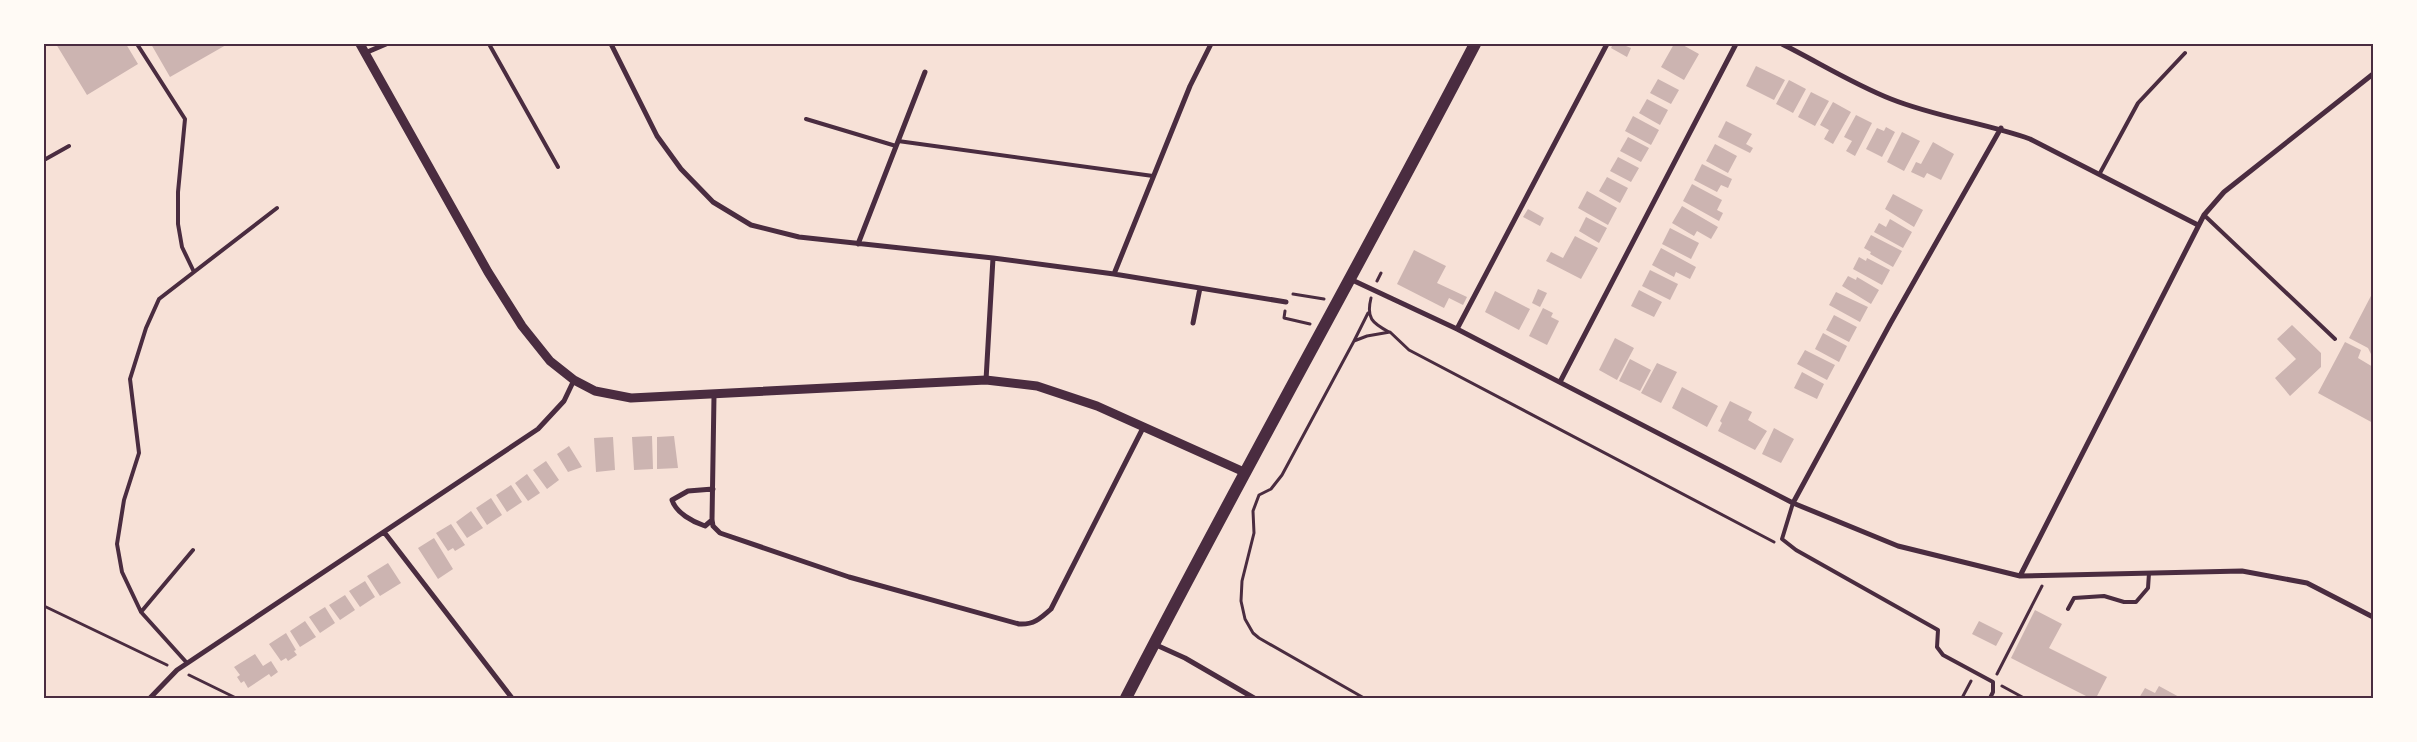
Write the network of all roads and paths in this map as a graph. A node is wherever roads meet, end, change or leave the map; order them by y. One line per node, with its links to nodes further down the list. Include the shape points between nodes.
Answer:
1 (137, 44): 28 (lane, via 184,119 178,224 182,247)
2 (360, 44): 11 (street)
3 (386, 44): 11 (street)
4 (489, 44): 20 (lane)
5 (611, 44): 26 (street, via 657,136 681,169 713,202 751,225 799,238)
6 (1211, 44): 22 (street)
7 (1475, 44): 31 (main road)
8 (1606, 44): 39 (street)
9 (1736, 44): 45 (street)
10 (1782, 44): 16 (street, via 1892,99)
11 (365, 53): 43 (street, via 483,264 522,326 550,361)
12 (2185, 53): 21 (lane, via 2138,103)
13 (925, 72): 17 (street)
14 (2373, 74): 24 (street, via 2224,192)
15 (806, 119): 17 (lane)
16 (2001, 128): 21 (street); 50 (street)
17 (897, 144): 22 (lane); 26 (street)
18 (69, 146): 19 (lane)
19 (44, 160)
20 (558, 167)
21 (2100, 173): 25 (street)
22 (1153, 176): 30 (street)
23 (277, 208): 28 (lane)
24 (2204, 216): 25 (street); 41 (lane)
25 (2198, 225): 57 (street)
26 (858, 244): 27 (street)
27 (993, 258): 30 (street); 44 (street)
28 (194, 272): 60 (lane, via 159,299 130,379 139,453 124,500 117,544 122,572)
29 (1381, 273): 33 (path)
30 (1114, 274): 32 (street)
31 (1350, 279): 33 (street); 34 (main road)
32 (1200, 288): 35 (street); 37 (street)
33 (1373, 288): 36 (path); 39 (street)
34 (1339, 301): 35 (path, via 1290,294); 38 (main road)
35 (1286, 302): 38 (path, via 1284,318)
36 (1368, 312): 40 (path, via 1372,320); 42 (path)
37 (1193, 323)
38 (1322, 327): 48 (main road)
39 (1457, 329): 45 (street)
40 (1390, 332): 42 (path); 53 (path, via 1409,350 1734,523 1774,542)
41 (2335, 339)
42 (1354, 341): 72 (path, via 1282,475 1271,489 1259,495 1253,511 1254,533 1242,581 1241,601 1245,619 1259,638)
43 (574, 380): 46 (street, via 595,391 631,398); 52 (street, via 564,402 538,428)
44 (986, 380): 46 (street); 47 (street, via 1037,386)
45 (1560, 382): 50 (street)
46 (714, 396): 49 (street)
47 (1144, 426): 48 (street); 51 (street, via 1050,609 1028,625 849,577 720,533)
48 (1244, 472): 62 (main road)
49 (713, 489): 51 (street); 51 (street, via 688,491 672,500 695,522 705,526)
50 (1793, 503): 53 (lane); 57 (street, via 1898,546)
51 (712, 520)
52 (384, 532): 63 (street); 69 (street)
53 (1782, 539): 65 (lane, via 1938,630 1937,647 1943,655)
54 (193, 550): 60 (lane)
55 (2149, 573): 56 (street); 59 (lane, via 2148,588 2136,602 2104,596 2074,598); 61 (street, via 2260,573 2307,583)
56 (2041, 575): 57 (street); 66 (path, via 2042,587)
57 (2020, 576)
58 (44, 606): 64 (path)
59 (2068, 609)
60 (141, 612): 63 (lane)
61 (2373, 617)
62 (1154, 644): 70 (main road); 71 (street)
63 (187, 663): 64 (street)
64 (177, 670): 67 (street); 68 (path)
65 (1975, 672): 66 (lane); 73 (path)
66 (1994, 682): 74 (lane); 75 (path)
67 (150, 698)
68 (236, 698)
69 (512, 698)
70 (1126, 698)
71 (1254, 698)
72 (1364, 698)
73 (1962, 698)
74 (1990, 698)
75 (2024, 698)

